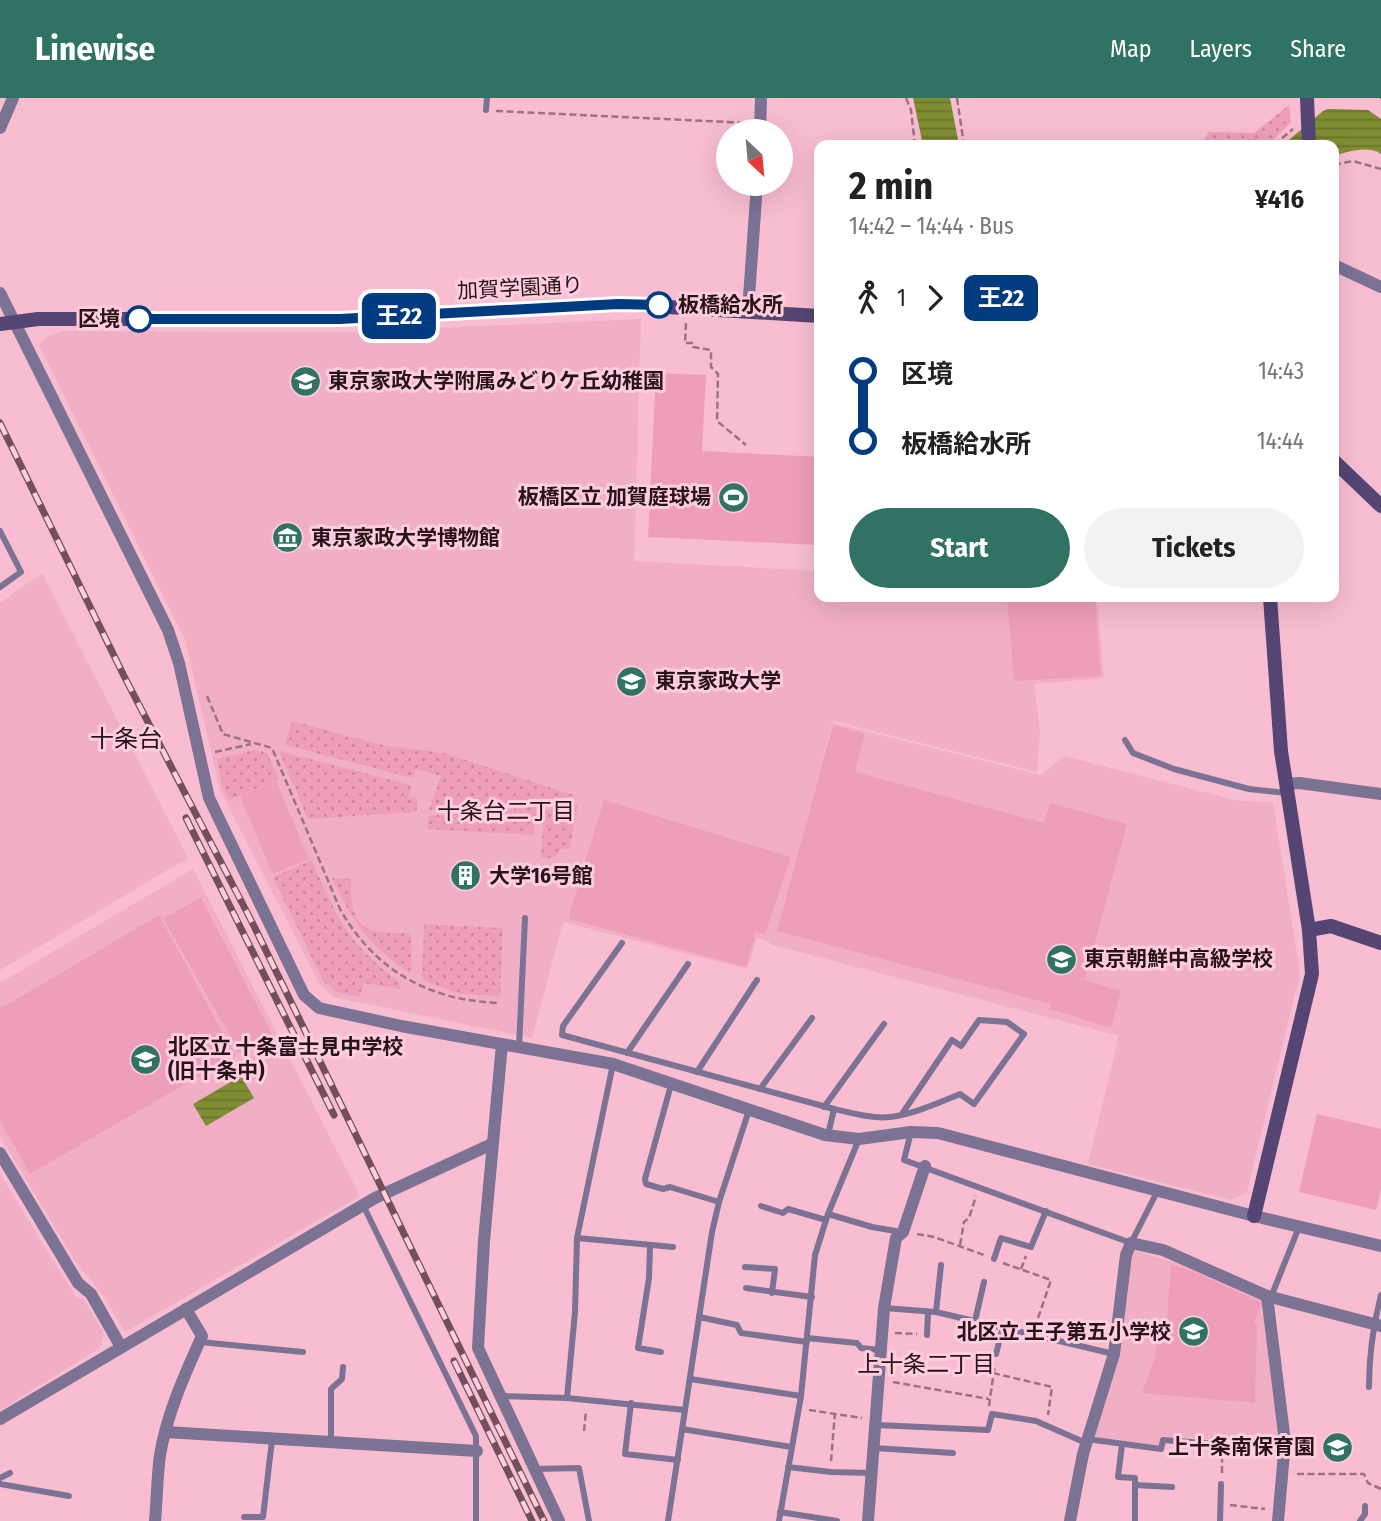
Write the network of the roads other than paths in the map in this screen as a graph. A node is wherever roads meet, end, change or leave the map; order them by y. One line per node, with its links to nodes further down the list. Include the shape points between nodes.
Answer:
1 (13, 98): 7 (street)
2 (486, 98): 5 (lane)
3 (761, 98): 6 (street)
4 (1307, 98): 8 (street, via 1302,123)
5 (486, 110)
6 (760, 119)
7 (0, 128)
8 (1307, 140)
9 (756, 196): 13 (street)
10 (1339, 267): 11 (street)
11 (1381, 287)
12 (0, 293): 15 (street)
13 (748, 311): 14 (street, 加賀学園通り); 15 (street, 加賀学園通り, via 618,304 340,319 38,319)
14 (814, 316)
15 (7, 323): 32 (street, via 168,630 209,798 304,995 319,1008)
16 (1339, 466): 17 (street)
17 (1381, 506)
18 (0, 531): 19 (lane, via 21,572)
19 (0, 587)
20 (1270, 602): 22 (street)
21 (1125, 740): 22 (lane, via 1133,752 1174,769 1249,789)
22 (1287, 789): 23 (street, via 1299,783); 25 (street)
23 (1381, 794)
24 (524, 918): 33 (lane)
25 (1309, 930): 27 (street, via 1331,926); 54 (street, via 1312,974)
26 (622, 943): 34 (lane, via 563,1026 562,1035)
27 (1381, 943)
28 (688, 964): 34 (lane)
29 (757, 981): 36 (lane)
30 (812, 1018): 38 (lane)
31 (884, 1024): 39 (lane)
32 (502, 1044): 33 (street); 46 (street)
33 (519, 1047): 35 (street)
34 (627, 1053): 36 (lane)
35 (612, 1064): 37 (street); 58 (lane)
36 (696, 1072): 38 (lane)
37 (671, 1085): 41 (street); 50 (lane, via 646,1184)
38 (760, 1089): 39 (lane)
39 (824, 1107): 40 (lane)
40 (834, 1109): 42 (lane, via 863,1116); 44 (lane)
41 (749, 1110): 44 (street); 50 (lane)
42 (902, 1114): 42 (lane, via 952,1040 961,1045 979,1020 1007,1022 1024,1034 974,1104 960,1094)
43 (911, 1132): 45 (street); 48 (lane, via 904,1160); 49 (street, via 938,1133)
44 (828, 1135): 45 (street)
45 (859, 1139): 55 (lane)
46 (492, 1144): 51 (street); 91 (street, via 478,1348)
47 (0, 1153): 82 (street)
48 (925, 1166): 53 (lane); 57 (street)
49 (1157, 1192): 54 (street); 59 (lane)
50 (719, 1202): 75 (lane)
51 (363, 1205): 73 (street); 107 (lane, via 476,1436)
52 (761, 1206): 55 (lane)
53 (1045, 1211): 59 (lane); 63 (lane, via 1031,1247 1001,1238)
54 (1254, 1216): 56 (street)
55 (827, 1217): 57 (lane); 71 (lane, via 815,1255)
56 (1299, 1227): 61 (street); 70 (lane)
57 (903, 1232): 72 (street, via 895,1238)
58 (577, 1238): 60 (lane); 93 (lane)
59 (1131, 1243): 70 (street, via 1163,1250); 87 (street)
60 (650, 1246): 62 (lane); 85 (lane, via 638,1348)
61 (1381, 1246)
62 (673, 1247)
63 (993, 1259)
64 (941, 1265): 74 (lane)
65 (746, 1266): 68 (lane, via 775,1269)
66 (984, 1282): 76 (lane)
67 (746, 1287): 68 (lane)
68 (772, 1293): 71 (lane)
69 (1381, 1294): 77 (lane)
70 (1269, 1296): 77 (street); 106 (street)
71 (812, 1297): 80 (lane)
72 (884, 1308): 74 (lane); 83 (street)
73 (186, 1309): 81 (street, via 202,1336); 82 (street)
74 (932, 1312): 76 (lane); 79 (lane)
75 (699, 1317): 80 (lane, via 737,1325 741,1333); 89 (lane)
76 (975, 1321): 78 (lane)
77 (1377, 1325): 90 (lane, via 1369,1359)
78 (1003, 1327): 86 (lane); 87 (lane)
79 (927, 1335)
80 (807, 1340): 83 (lane, via 857,1343 861,1348); 92 (lane)
81 (200, 1342): 84 (lane); 99 (street)
82 (121, 1347): 96 (street)
83 (881, 1350): 97 (street)
84 (303, 1352)
85 (660, 1352)
86 (996, 1354)
87 (1114, 1354): 101 (street)
88 (343, 1367): 102 (lane, via 342,1379 331,1389)
89 (690, 1378): 92 (lane); 95 (lane)
90 (1369, 1387)
91 (499, 1396): 93 (lane); 111 (street)
92 (801, 1396): 104 (lane)
93 (567, 1398): 94 (lane)
94 (631, 1403): 95 (lane); 109 (lane, via 625,1454)
95 (685, 1410): 98 (lane)
96 (0, 1419)
97 (876, 1422): 101 (lane, via 988,1430 992,1414 1037,1421); 105 (street)
98 (682, 1429): 104 (lane); 109 (lane)
99 (166, 1432): 100 (street); 124 (street)
100 (272, 1440): 102 (street); 123 (lane, via 263,1517)
101 (1087, 1441): 103 (lane); 132 (street)
102 (331, 1443): 107 (street)
103 (1122, 1445): 106 (lane, via 1161,1449 1163,1440); 117 (lane, via 1118,1477 1135,1478)
104 (791, 1447): 110 (lane)
105 (874, 1448): 108 (lane); 113 (street)
106 (1285, 1449): 122 (street)
107 (477, 1451): 125 (lane)
108 (953, 1453)
109 (678, 1460): 128 (lane)
110 (788, 1467): 113 (lane); 121 (lane)
111 (535, 1469): 126 (street); 127 (lane, via 579,1468)
112 (10, 1473): 114 (lane)
113 (872, 1473): 131 (street)
114 (0, 1478)
115 (0, 1484): 119 (lane)
116 (1221, 1484): 134 (lane)
117 (1135, 1485): 118 (lane); 133 (lane)
118 (1172, 1487)
119 (69, 1496)
120 (1365, 1506): 135 (lane)
121 (780, 1512): 129 (lane); 130 (lane)
122 (1278, 1516)
123 (244, 1517)
124 (155, 1521)
125 (476, 1521)
126 (559, 1521)
127 (589, 1521)
128 (668, 1521)
129 (779, 1521)
130 (837, 1521)
131 (868, 1521)
132 (1070, 1521)
133 (1135, 1521)
134 (1220, 1521)
135 (1360, 1521)

